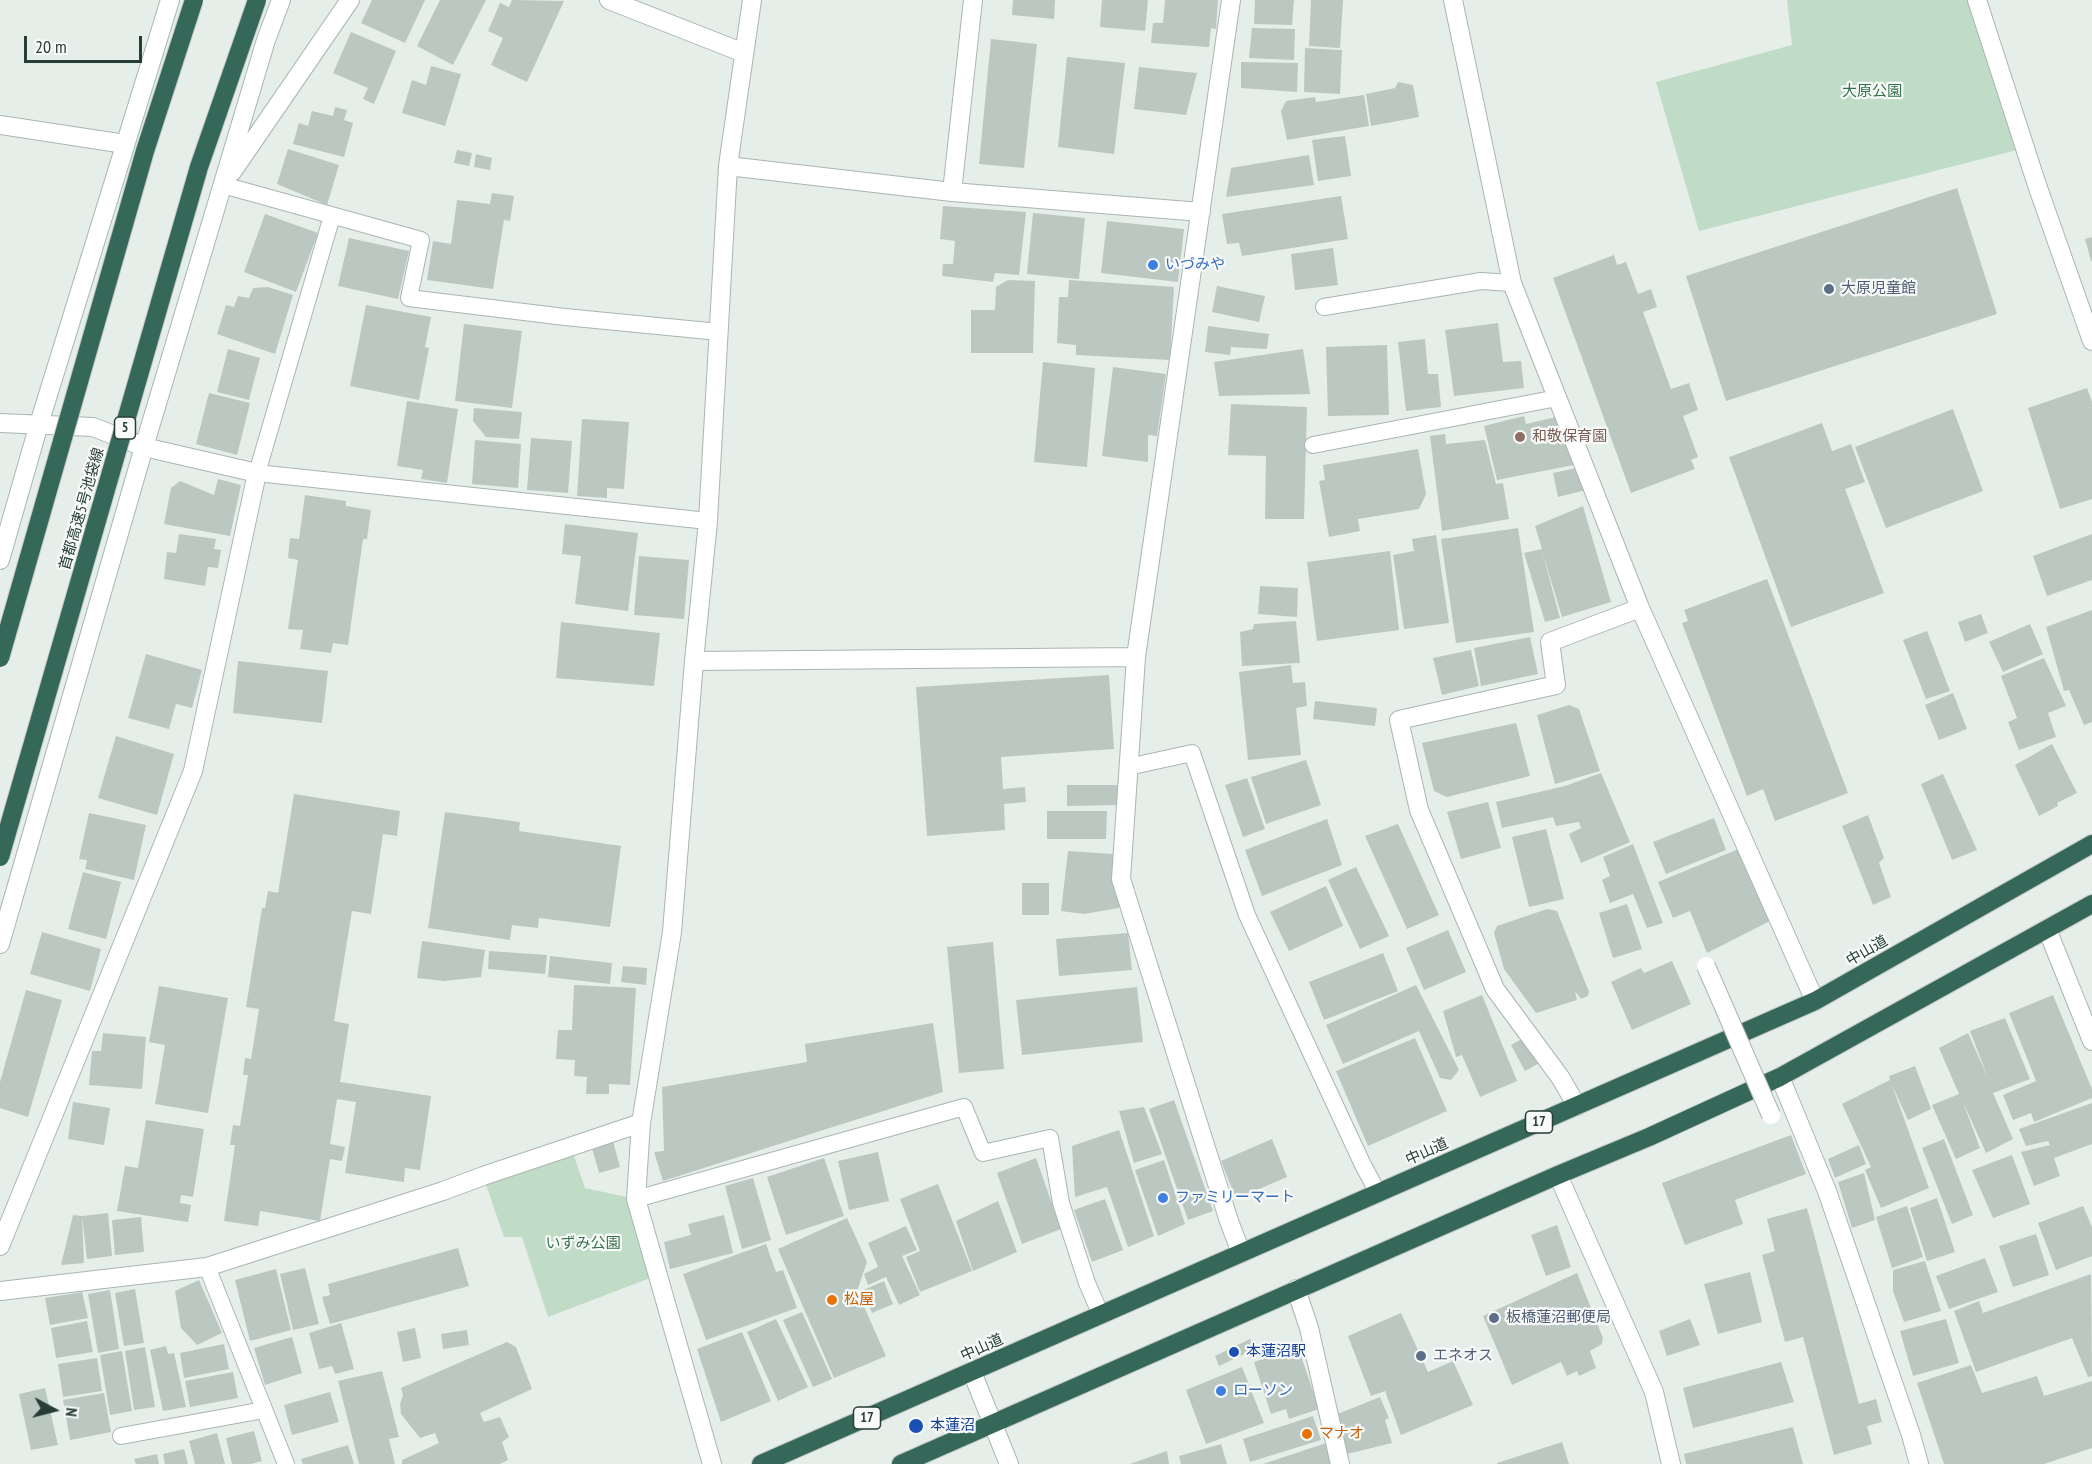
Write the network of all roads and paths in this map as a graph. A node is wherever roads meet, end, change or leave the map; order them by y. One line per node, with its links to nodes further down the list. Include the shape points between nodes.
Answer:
1 (170, 0): 14 (street)
2 (194, 0): 34 (highway, bridge, via 145,151)
3 (257, 0): 38 (highway, 首都高速5号池袋線 / 5, bridge, via 199,167)
4 (281, 0): 16 (street)
5 (350, 0): 16 (street)
6 (609, 0): 12 (street)
7 (752, 0): 12 (street)
8 (973, 0): 17 (street)
9 (1231, 0): 18 (street)
10 (1453, 0): 20 (street)
11 (1977, 0): 23 (street)
12 (744, 53): 15 (street)
13 (0, 125): 14 (street)
14 (125, 144): 26 (street)
15 (728, 166): 17 (street); 22 (street)
16 (223, 185): 19 (lane); 28 (street)
17 (952, 192): 18 (street)
18 (1201, 212): 33 (street)
19 (332, 216): 22 (lane, via 421,240 409,298); 29 (lane)
20 (1512, 283): 21 (lane, via 1481,281); 24 (street)
21 (1324, 307)
22 (719, 332): 30 (street)
23 (2092, 341)
24 (1557, 398): 27 (lane); 32 (street)
25 (0, 423): 26 (street)
26 (39, 424): 28 (street, via 93,427); 31 (street)
27 (1313, 445)
28 (144, 447): 29 (street); 41 (street)
29 (257, 473): 30 (lane); 52 (street, via 193,771)
30 (708, 521): 35 (street)
31 (0, 560)
32 (1640, 608): 43 (street); 46 (street, via 1550,642 1556,685 1399,720 1419,810 1495,989)
33 (1136, 657): 35 (street); 36 (street)
34 (0, 658)
35 (694, 661): 48 (street, via 672,932)
36 (1128, 767): 50 (lane, via 1192,753 1247,915); 53 (street, via 1121,879)
37 (2092, 844): 43 (highway, 中山道 / 17)
38 (0, 857)
39 (2092, 904): 40 (highway)
40 (2047, 929): 44 (street); 45 (highway)
41 (0, 944)
42 (1706, 966): 47 (street, bridge)
43 (1815, 1001): 46 (highway, 中山道 / 17)
44 (2092, 1041)
45 (1780, 1077): 49 (highway); 69 (street, via 1827,1191)
46 (1577, 1106): 50 (highway, 中山道 / 17)
47 (1771, 1115)
48 (641, 1123): 51 (street); 54 (street)
49 (1558, 1175): 55 (highway); 68 (street, via 1654,1392)
50 (1378, 1193): 53 (highway, 中山道 / 17)
51 (636, 1199): 57 (lane, via 964,1107 983,1153 1050,1138 1061,1203); 63 (street)
52 (0, 1245)
53 (1241, 1253): 57 (highway, 中山道 / 17)
54 (207, 1268): 56 (street); 59 (lane)
55 (1296, 1289): 60 (highway); 67 (street)
56 (0, 1291)
57 (1101, 1315): 58 (highway, 中山道 / 17)
58 (972, 1372): 60 (street); 64 (highway, 中山道 / 17)
59 (264, 1410): 61 (lane); 62 (lane)
60 (993, 1423): 65 (highway); 66 (street)
61 (121, 1436)
62 (286, 1464)
63 (712, 1464)
64 (761, 1464)
65 (901, 1464)
66 (1009, 1464)
67 (1341, 1464)
68 (1671, 1464)
69 (1919, 1464)

